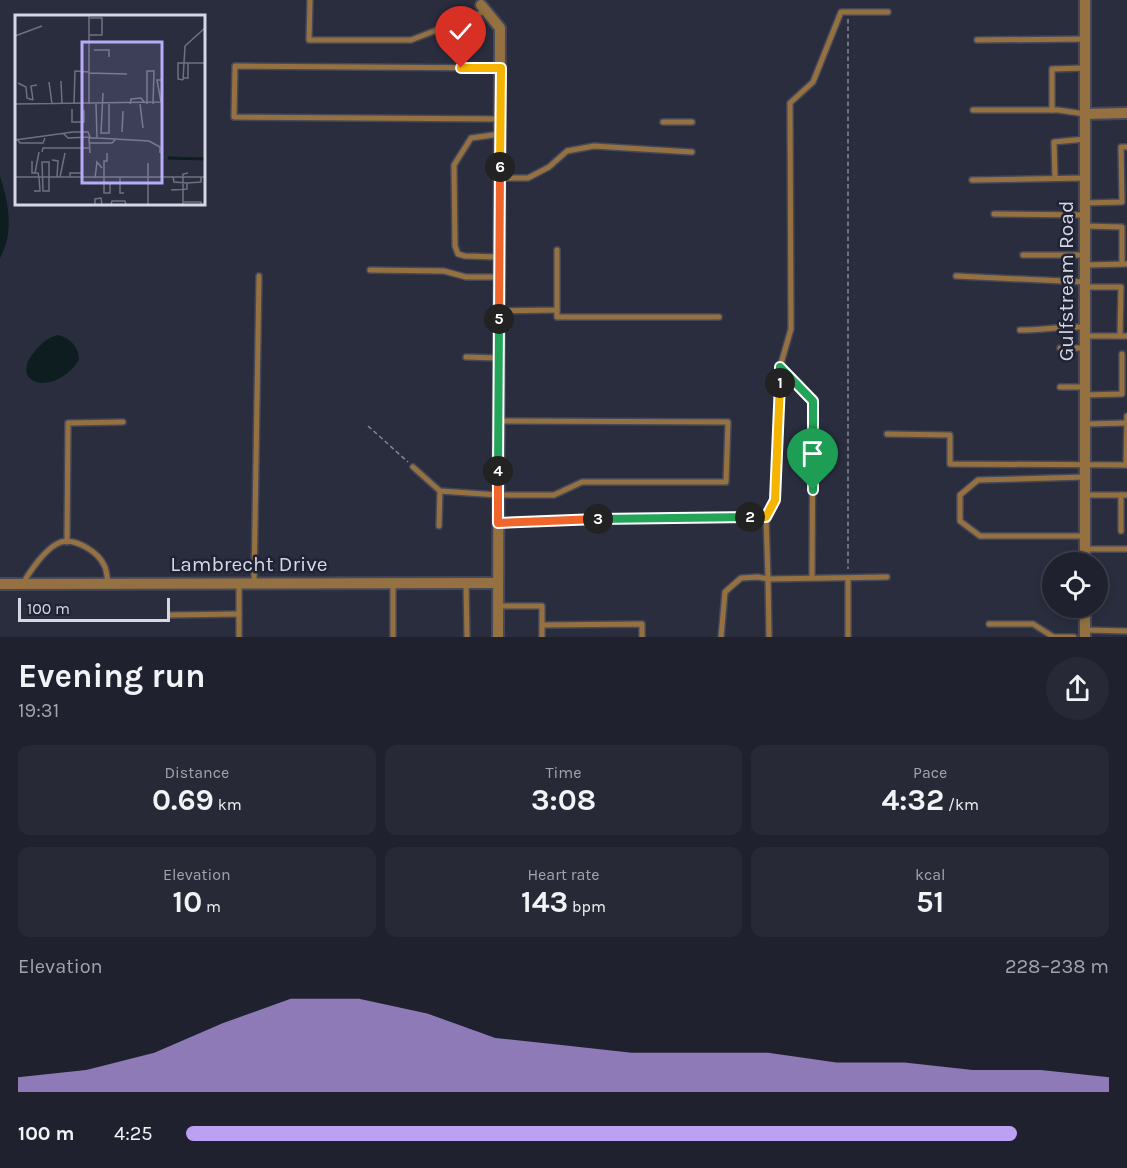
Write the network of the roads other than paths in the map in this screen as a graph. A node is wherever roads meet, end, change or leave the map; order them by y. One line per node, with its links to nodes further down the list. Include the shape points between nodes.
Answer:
1 (310, 0): 3 (lane, via 309,40 411,40)
2 (1085, 0): 5 (street, Gulfstream Road)
3 (483, 8): 7 (street, via 500,28)
4 (888, 12): 46 (lane, via 841,12 813,82 790,103 790,329)
5 (1085, 39): 6 (lane); 8 (street, Gulfstream Road)
6 (977, 40)
7 (501, 68): 13 (street); 13 (lane, via 234,66 234,117)
8 (1085, 68): 10 (lane, via 1053,69); 12 (street, Gulfstream Road)
9 (973, 110): 10 (lane)
10 (1052, 110): 12 (lane)
11 (1127, 113): 12 (street)
12 (1085, 114): 17 (street, Gulfstream Road)
13 (500, 119): 16 (street)
14 (663, 122): 15 (lane)
15 (692, 122)
16 (500, 134): 20 (street); 28 (lane, via 471,138 454,165 458,254)
17 (1085, 139): 21 (lane, via 1054,142); 22 (street, Gulfstream Road)
18 (1127, 147): 25 (lane, via 1121,147 1122,202)
19 (692, 152): 20 (lane, via 594,146 567,152 528,178)
20 (500, 178): 28 (street)
21 (1054, 178): 22 (lane); 23 (lane)
22 (1085, 178): 25 (street, Gulfstream Road)
23 (972, 180)
24 (994, 214): 25 (lane)
25 (1085, 215): 29 (street, Gulfstream Road); 30 (lane, via 1122,227)
26 (557, 250): 36 (lane)
27 (1023, 255): 29 (lane)
28 (499, 257): 34 (street)
29 (1085, 260): 30 (lane); 35 (street, Gulfstream Road)
30 (1124, 264)
31 (370, 270): 34 (lane, via 444,271 466,277)
32 (259, 276): 79 (lane)
33 (956, 276): 35 (lane)
34 (499, 277): 37 (street)
35 (1085, 285): 40 (lane, via 1121,287); 41 (street, Gulfstream Road)
36 (557, 310): 37 (lane); 38 (lane, via 557,317)
37 (499, 311): 45 (street)
38 (719, 317)
39 (1020, 330): 41 (lane, via 1064,326)
40 (1124, 336): 41 (lane)
41 (1085, 337): 42 (lane); 48 (street, Gulfstream Road)
42 (1060, 348)
43 (1122, 354): 48 (lane, via 1122,394)
44 (466, 357): 45 (lane)
45 (499, 358): 50 (street)
46 (780, 367): 63 (lane, via 775,500); 72 (lane, via 813,401)
47 (1060, 387): 48 (lane)
48 (1085, 391): 53 (street, Gulfstream Road)
49 (1127, 416): 52 (lane)
50 (498, 421): 60 (street); 60 (lane, via 728,422 726,482 582,482 554,495)
51 (123, 422): 68 (lane, via 69,423)
52 (1126, 423): 53 (lane); 56 (lane)
53 (1085, 424): 55 (street, Gulfstream Road)
54 (887, 434): 55 (lane, via 950,435 950,464)
55 (1085, 465): 56 (lane); 58 (street, Gulfstream Road)
56 (1126, 465)
57 (413, 467): 59 (lane)
58 (1085, 477): 61 (street, Gulfstream Road); 67 (lane, via 978,480 960,495 960,521 980,536)
59 (440, 491): 60 (lane); 65 (lane)
60 (498, 495): 64 (street)
61 (1085, 495): 62 (lane); 67 (street, Gulfstream Road)
62 (1124, 495): 66 (lane)
63 (766, 517): 64 (lane); 74 (lane)
64 (498, 523): 82 (street)
65 (439, 526)
66 (1121, 531)
67 (1085, 536): 69 (street, Gulfstream Road)
68 (68, 542): 76 (lane, via 61,542 44,555); 77 (lane, via 91,551 104,565)
69 (1085, 549): 70 (lane)
70 (1127, 549)
71 (887, 577): 73 (lane)
72 (812, 578): 73 (lane); 74 (lane)
73 (848, 578): 99 (lane)
74 (768, 579): 97 (lane, via 741,578 725,592); 98 (lane)
75 (0, 584): 76 (street, Lambrecht Drive)
76 (22, 584): 77 (street, Lambrecht Drive)
77 (108, 584): 78 (street, Lambrecht Drive)
78 (239, 584): 79 (street, Lambrecht Drive); 84 (lane)
79 (254, 584): 80 (street, Lambrecht Drive)
80 (393, 584): 81 (street, Lambrecht Drive); 92 (lane)
81 (466, 584): 82 (street, Lambrecht Drive); 93 (lane)
82 (498, 584): 83 (street)
83 (498, 606): 88 (lane, via 542,606); 94 (street)
84 (239, 614): 85 (lane); 91 (lane)
85 (171, 615)
86 (1085, 618): 90 (street)
87 (990, 624): 100 (lane, via 1033,624)
88 (542, 625): 95 (lane); 96 (lane, via 642,624)
89 (1127, 631): 90 (lane)
90 (1085, 634)
91 (239, 637)
92 (393, 637)
93 (467, 637)
94 (498, 637)
95 (542, 637)
96 (642, 637)
97 (721, 637)
98 (769, 637)
99 (848, 637)
100 (1052, 637): 101 (lane)
101 (1074, 637)

